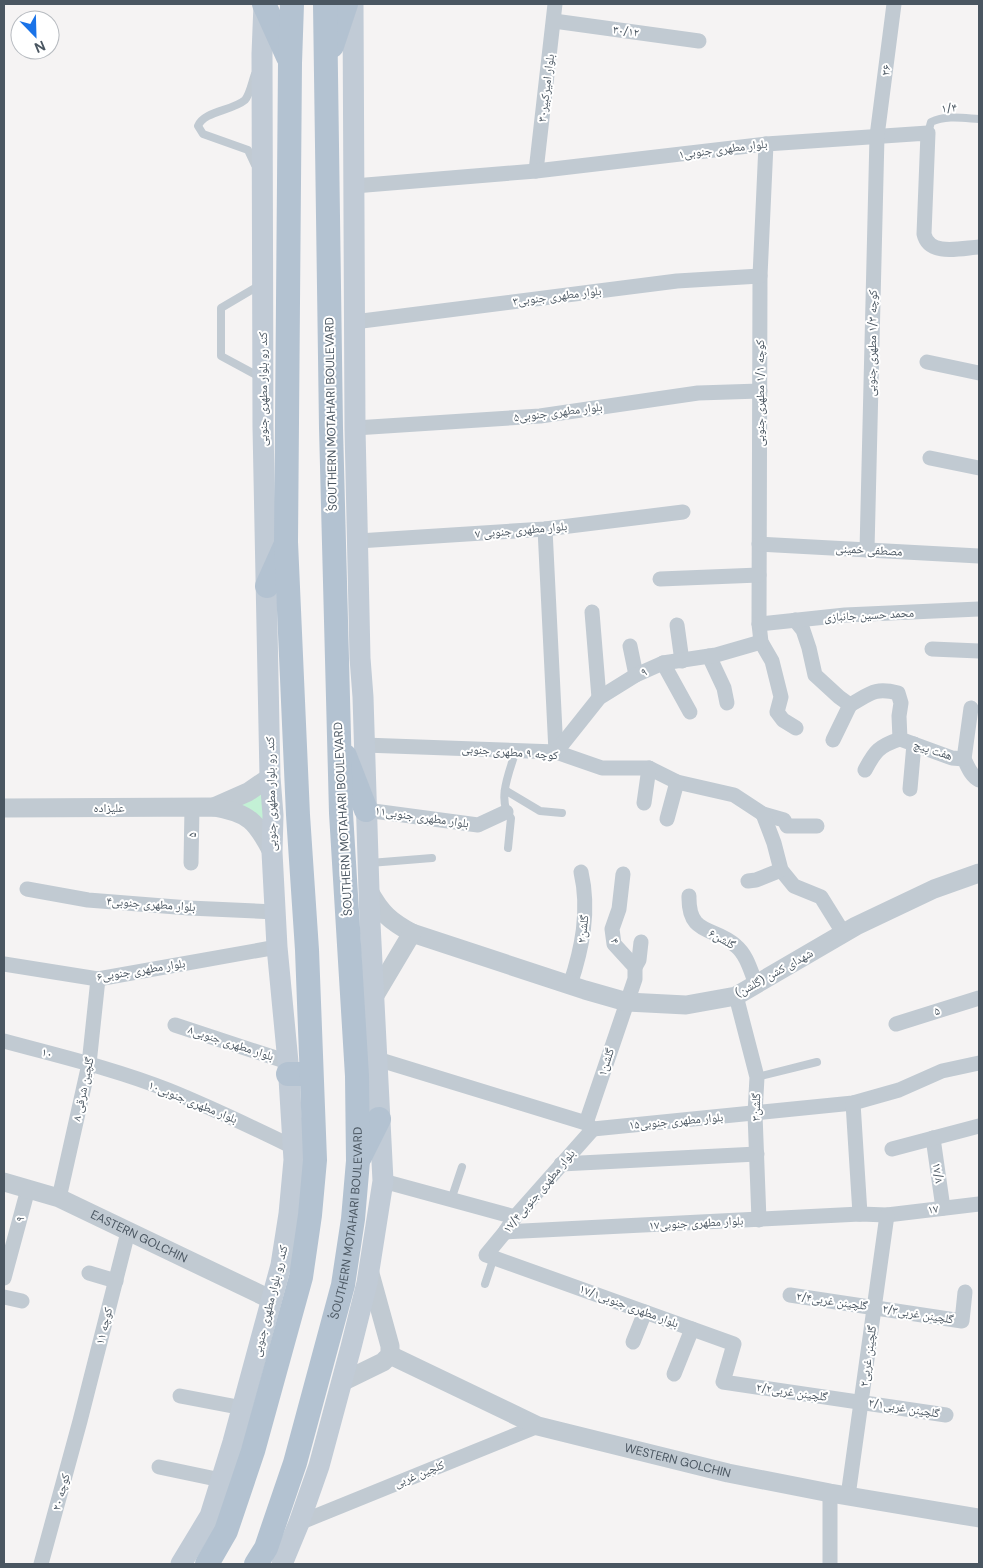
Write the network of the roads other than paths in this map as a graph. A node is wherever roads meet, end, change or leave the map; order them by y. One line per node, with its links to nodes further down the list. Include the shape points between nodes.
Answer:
1 (264, 4): 10 (main road, کند رو بلوار مطهری جنوبی); 12 (main road)
2 (292, 4): 12 (main road)
3 (325, 4): 11 (main road, ُSOUTHERN MOTAHARI BOULEVARD)
4 (346, 4): 11 (main road)
5 (353, 4): 19 (main road)
6 (555, 4): 8 (street, بلوار امیرکبیر۳۰)
7 (894, 4): 15 (street, ۳۶)
8 (554, 21): 9 (street, ۳۰/۱۲); 17 (street, بلوار امیرکبیر۳۰)
9 (699, 41)
10 (262, 54): 18 (main road, کند رو بلوار مطهری جنوبی); 18 (lane, via 244,100 203,118 198,126 203,134 248,150)
11 (327, 59): 62 (main road, ُSOUTHERN MOTAHARI BOULEVARD, via 331,428)
12 (290, 63): 33 (main road)
13 (979, 118): 14 (lane, ۱/۴, via 937,119 931,122)
14 (928, 133): 15 (street, ۱بلوار مطهری جنوبی); 20 (street, via 925,239 928,244 943,250)
15 (877, 136): 16 (street, ۱بلوار مطهری جنوبی); 36 (street, کوچه ۱/۳ مطهری جنوبی)
16 (766, 144): 17 (street, ۱بلوار مطهری جنوبی); 21 (street, کوچه ۱/۱ مطهری جنوبی)
17 (536, 171): 19 (street, ۱بلوار مطهری جنوبی)
18 (262, 183): 22 (main road, کند رو بلوار مطهری جنوبی)
19 (354, 186): 23 (main road)
20 (979, 247)
21 (760, 276): 23 (street, بلوار مطهری جنوبی۳, via 677,281); 27 (street, کوچه ۱/۱ مطهری جنوبی)
22 (262, 284): 26 (main road, کند رو بلوار مطهری جنوبی); 26 (lane, via 220,308 221,356)
23 (354, 322): 28 (main road)
24 (927, 362): 25 (street)
25 (979, 373)
26 (262, 379): 40 (main road, کند رو بلوار مطهری جنوبی)
27 (760, 391): 28 (street, ۵بلوار مطهری جنوبی, via 698,393 540,416); 35 (street, کوچه ۱/۱ مطهری جنوبی)
28 (355, 428): 34 (main road)
29 (930, 458): 30 (street)
30 (979, 468)
31 (683, 512): 32 (street, ۷ بلوار مطهری جنوبی)
32 (544, 530): 34 (street, ۷ بلوار مطهری جنوبی); 67 (street)
33 (286, 542): 40 (main road); 120 (main road)
34 (358, 542): 65 (main road)
35 (759, 544): 36 (street, مصطفی خمینی); 38 (street, کوچه ۱/۱ مطهری جنوبی)
36 (867, 550): 37 (street, مصطفی خمینی)
37 (979, 556)
38 (759, 575): 39 (street); 44 (street, کوچه ۱/۱ مطهری جنوبی)
39 (660, 579)
40 (267, 586): 71 (main road, کند رو بلوار مطهری جنوبی)
41 (979, 609): 43 (street, محمد حسین جانبازی)
42 (592, 612): 56 (street)
43 (795, 620): 44 (street, محمد حسین جانبازی); 58 (street, via 803,630 815,675)
44 (759, 624): 46 (street, کوچه ۱/۱ مطهری جنوبی)
45 (677, 625): 51 (street)
46 (761, 642): 50 (street, ۹); 61 (street, via 772,661 781,697 777,712)
47 (630, 646): 53 (street)
48 (932, 648): 49 (street)
49 (979, 651)
50 (709, 656): 51 (street, ۹); 57 (street, via 724,688)
51 (682, 661): 52 (street, ۹)
52 (663, 664): 53 (street, ۹); 60 (street)
53 (636, 675): 56 (street, ۹)
54 (878, 676): 55 (street)
55 (874, 692): 58 (street, هفت پیچ); 64 (street, هفت پیچ, via 884,689 898,693 901,703 899,716)
56 (599, 698): 67 (street, ۹)
57 (727, 704)
58 (850, 704): 63 (street)
59 (971, 708): 68 (street)
60 (690, 712)
61 (796, 728)
62 (339, 739): 80 (main road); 131 (main road, ُSOUTHERN MOTAHARI BOULEVARD, via 358,1076)
63 (833, 740)
64 (907, 742): 68 (street, هفت پیچ); 70 (street, via 886,743 876,750); 74 (street)
65 (364, 745): 66 (street, کوچه ۹ مطهری جنوبی); 80 (main road)
66 (516, 750): 67 (street, کوچه ۹ مطهری جنوبی); 75 (lane)
67 (556, 752): 69 (street, کوچه ۹ مطهری جنوبی, via 602,768)
68 (964, 760): 72 (street, هفت پیچ)
69 (649, 768): 73 (street, کوچه ۹ مطهری جنوبی); 76 (street)
70 (865, 770)
71 (270, 777): 77 (street, علیزاده, via 248,792); 87 (main road, کند رو بلوار مطهری جنوبی)
72 (979, 780)
73 (677, 782): 82 (street, کوچه ۹ مطهری جنوبی, via 734,795); 84 (street)
74 (910, 789)
75 (504, 790): 81 (lane); 83 (lane, via 540,811)
76 (644, 803)
77 (214, 807): 79 (street, علیزاده); 87 (street, علیزاده, via 239,813 250,820 260,829)
78 (4, 808): 79 (street, علیزاده)
79 (192, 808): 89 (street, ۵)
80 (366, 810): 81 (street, بلوار مطهری جنوبی۱۱, via 478,825); 90 (main road)
81 (506, 812): 86 (lane, via 511,818)
82 (773, 812): 85 (street, کوچه ۹ مطهری جنوبی, via 787,826); 91 (street, via 774,843)
83 (562, 814)
84 (667, 819)
85 (817, 826)
86 (508, 848)
87 (272, 852): 99 (main road, کند رو بلوار مطهری جنوبی)
88 (432, 858): 90 (lane)
89 (191, 863)
90 (368, 863): 97 (main road)
91 (780, 870): 95 (street); 101 (street, via 794,886 822,897)
92 (582, 872): 108 (street, گلشن۲, via 586,891 584,924 580,956)
93 (979, 873): 101 (street, شهدای کشن (گلشن), via 934,889)
94 (623, 874): 105 (street, ۴, via 619,909 612,929 614,944)
95 (748, 881)
96 (27, 889): 99 (street, بلوار مطهری جنوبی۴, via 88,900)
97 (369, 891): 100 (street, شهدای کشن (گلشن), via 393,922); 110 (main road)
98 (689, 896): 107 (street, گلشن۶, via 691,914 697,925 736,946 745,957)
99 (276, 912): 103 (main road, کند رو بلوار مطهری جنوبی)
100 (412, 933): 108 (street, شهدای کشن (گلشن)); 110 (street)
101 (844, 934): 107 (street, شهدای کشن (گلشن))
102 (640, 942): 105 (street)
103 (277, 947): 106 (street, بلوار مطهری جنوبی۶); 120 (main road, کند رو بلوار مطهری جنوبی)
104 (4, 964): 106 (street, بلوار مطهری جنوبی۶)
105 (635, 968): 112 (street, via 636,979)
106 (98, 980): 119 (street, ۸ گلچین شرقی)
107 (756, 984): 109 (street, شهدای کشن (گلشن))
108 (570, 985): 112 (street, شهدای کشن (گلشن))
109 (736, 996): 112 (street, شهدای کشن (گلشن), via 686,1004); 121 (street, گلشن۳)
110 (374, 997): 116 (main road)
111 (979, 998): 113 (street, ۵)
112 (627, 1002): 125 (street, گلشن۱)
113 (896, 1024)
114 (175, 1025): 120 (street, ۸بلوار مطهری جنوبی)
115 (4, 1041): 119 (street, ۱۰)
116 (377, 1060): 124 (main road); 125 (street, بلوار مطهری جنوبی۱۵)
117 (817, 1062): 121 (lane)
118 (979, 1063): 122 (street, بلوار مطهری جنوبی۱۵, via 942,1071 899,1090)
119 (89, 1064): 128 (street, بلوار مطهری جنوبی۱۰, via 166,1090); 137 (street, ۸ گلچین شرقی)
120 (296, 1070): 128 (main road, کند رو بلوار مطهری جنوبی); 180 (main road, via 315,1160 301,1278 254,1452 226,1531)
121 (757, 1077): 123 (street, گلشن۳)
122 (853, 1103): 123 (street, بلوار مطهری جنوبی۱۵); 141 (street)
123 (755, 1114): 125 (street, بلوار مطهری جنوبی۱۵); 130 (street, گلشن۳)
124 (379, 1119): 131 (main road); 134 (main road)
125 (589, 1126): 132 (street, بلوار مطهری جنوبی۱۷/۴)
126 (979, 1126): 127 (street)
127 (933, 1138): 129 (street); 140 (street, ۱۷/۸)
128 (293, 1147): 156 (main road, کند رو بلوار مطهری جنوبی, via 289,1214)
129 (892, 1149)
130 (756, 1154): 132 (street); 144 (street, گلشن۳)
131 (358, 1161): 181 (main road, ُSOUTHERN MOTAHARI BOULEVARD, via 343,1285 295,1463 266,1548)
132 (561, 1164): 143 (street, بلوار مطهری جنوبی۱۷/۴)
133 (462, 1166): 138 (lane)
134 (383, 1181): 138 (street); 148 (main road)
135 (4, 1182): 136 (street, EASTERN GOLCHIN)
136 (28, 1189): 137 (street, EASTERN GOLCHIN); 150 (street, ۹)
137 (59, 1198): 145 (street, EASTERN GOLCHIN)
138 (451, 1200): 143 (street)
139 (979, 1204): 140 (street, ۱۷)
140 (943, 1208): 142 (street, ۱۷)
141 (860, 1214): 142 (street, بلوار مطهری جنوبی۱۷); 144 (street, بلوار مطهری جنوبی۱۷)
142 (887, 1215): 158 (street, گلچینن غربی۲)
143 (515, 1218): 146 (street, بلوار مطهری جنوبی۱۷/۴)
144 (759, 1220): 146 (street, بلوار مطهری جنوبی۱۷)
145 (128, 1232): 151 (street, کوچه ۱۱); 156 (street, EASTERN GOLCHIN)
146 (505, 1232): 147 (street, بلوار مطهری جنوبی۱۷/۴)
147 (490, 1256): 152 (lane); 159 (street, بلوار مطهری جنوبی۱۷/۱)
148 (369, 1270): 162 (street); 164 (main road)
149 (89, 1273): 151 (street)
150 (4, 1278)
151 (116, 1281): 170 (street, کوچه ۱۱)
152 (485, 1284)
153 (965, 1292): 158 (street, گلچینن غربی۲/۳, via 962,1320)
154 (790, 1295): 158 (street, گلچینن غربی۲/۴)
155 (4, 1297): 157 (street)
156 (272, 1300): 168 (main road, کند رو بلوار مطهری جنوبی)
157 (22, 1301)
158 (875, 1307): 167 (street, گلچینن غربی۲)
159 (645, 1312): 160 (street, بلوار مطهری جنوبی۱۷/۱); 161 (street)
160 (692, 1328): 163 (street); 165 (street, بلوار مطهری جنوبی۱۷/۱, via 734,1344)
161 (633, 1342)
162 (390, 1355): 164 (street, via 383,1362); 171 (street, WESTERN GOLCHIN)
163 (674, 1374)
164 (342, 1382): 177 (main road)
165 (723, 1382): 167 (street, گلچینن غربی۲/۲)
166 (180, 1396): 168 (street)
167 (862, 1402): 169 (street, گلچینن غربی۲/۱); 175 (street, گلچینن غربی۲)
168 (242, 1408): 173 (main road, کند رو بلوار مطهری جنوبی)
169 (946, 1414)
170 (80, 1421): 178 (street, کوچه ۲۰)
171 (538, 1426): 174 (street, WESTERN GOLCHIN, via 728,1473); 177 (street, کلچین غربی)
172 (159, 1467): 173 (street)
173 (221, 1480): 179 (main road, کند رو بلوار مطهری جنوبی, via 210,1516)
174 (830, 1493): 175 (street, WESTERN GOLCHIN); 183 (street)
175 (848, 1496): 176 (street, WESTERN GOLCHIN)
176 (979, 1518)
177 (300, 1523): 182 (main road)
178 (41, 1564)
179 (181, 1564)
180 (207, 1564)
181 (256, 1564)
182 (282, 1564)
183 (830, 1564)

